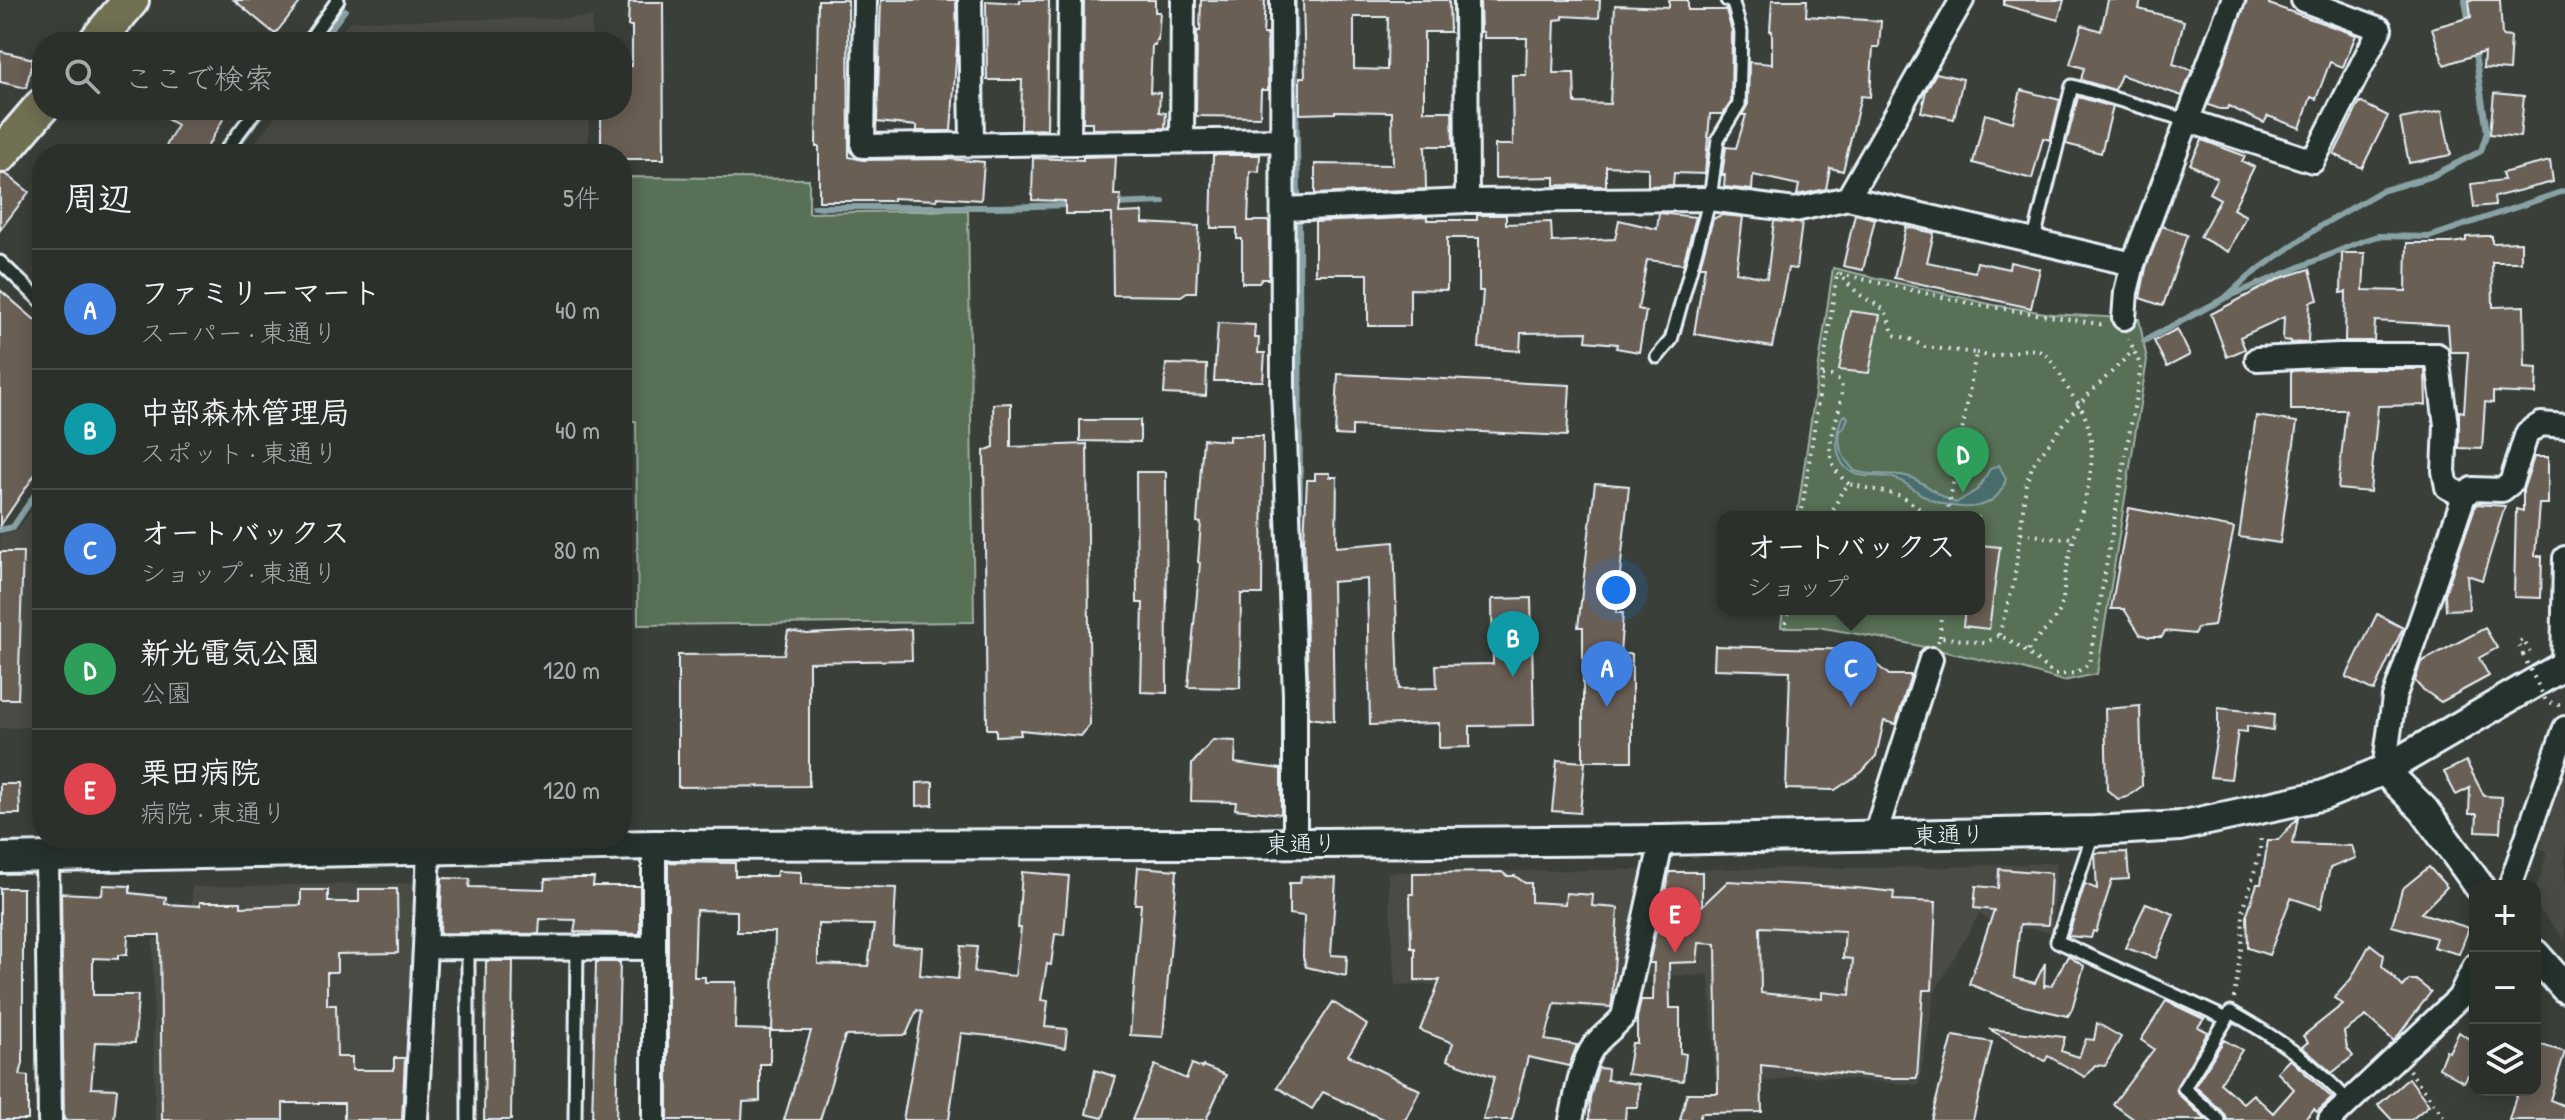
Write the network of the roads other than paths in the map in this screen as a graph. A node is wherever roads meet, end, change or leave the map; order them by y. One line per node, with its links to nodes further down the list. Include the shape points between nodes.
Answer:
1 (131, 0): 13 (main road)
2 (338, 0): 14 (lane)
3 (865, 0): 22 (street, via 863,146)
4 (970, 0): 22 (street)
5 (1070, 0): 20 (street)
6 (1183, 0): 19 (street)
7 (1282, 0): 18 (street)
8 (1466, 0): 26 (street)
9 (1727, 0): 25 (lane, via 1733,3 1741,32 1739,104 1718,139)
10 (1962, 0): 24 (street)
11 (2233, 0): 17 (street)
12 (2303, 0): 17 (street, via 2380,29 2313,161)
13 (104, 32)
14 (315, 32)
15 (32, 118): 23 (main road)
16 (248, 120): 21 (lane)
17 (2186, 120): 28 (lane, via 2072,86); 30 (street)
18 (1283, 140): 19 (street); 27 (street)
19 (1182, 141): 20 (street)
20 (1069, 143): 22 (street)
21 (230, 144)
22 (972, 144)
23 (0, 155)
24 (1848, 198): 25 (street, via 1795,210); 28 (street)
25 (1710, 199): 26 (street); 33 (lane, via 1671,340)
26 (1467, 201): 27 (street)
27 (1284, 209): 45 (street, via 1283,388)
28 (2034, 239): 30 (street)
29 (0, 262): 31 (lane)
30 (2133, 264): 32 (street)
31 (32, 292)
32 (2121, 327)
33 (1657, 357)
34 (2257, 359): 36 (street, via 2437,355 2447,487)
35 (2565, 426): 36 (street, via 2541,424 2527,433 2511,483 2502,490 2472,489)
36 (2464, 496): 41 (street, via 2394,698)
37 (2565, 558): 39 (street)
38 (1931, 659): 43 (street)
39 (2564, 667): 41 (street, 東通り)
40 (2565, 728): 53 (street)
41 (2384, 770): 42 (street, 東通り, via 2324,795 2242,814 2180,826); 52 (street, via 2424,810)
42 (2095, 831): 43 (street, 東通り); 61 (lane, via 2057,941)
43 (1875, 835): 44 (street, 東通り)
44 (1662, 840): 45 (street, 東通り); 68 (street, via 1623,1017 1598,1040 1585,1063)
45 (1295, 843): 47 (street, 東通り)
46 (632, 845): 47 (street, 東通り)
47 (654, 845): 57 (street)
48 (485, 848): 49 (street, 東通り)
49 (429, 849): 50 (street, 東通り); 54 (street)
50 (47, 857): 51 (street, 東通り); 63 (street)
51 (0, 858)
52 (2475, 880)
53 (2512, 880)
54 (425, 947): 55 (street); 64 (street)
55 (468, 947): 56 (street); 65 (lane)
56 (577, 948): 57 (street); 66 (lane)
57 (654, 948): 67 (street)
58 (2541, 961): 60 (street)
59 (2469, 977): 62 (street, via 2459,998)
60 (2565, 988)
61 (2229, 1016): 62 (lane, via 2282,1041); 69 (lane, via 2184,1088)
62 (2350, 1103): 70 (street)
63 (50, 1120)
64 (416, 1120)
65 (468, 1120)
66 (575, 1120)
67 (654, 1120)
68 (1571, 1120)
69 (2219, 1120)
70 (2330, 1120)

